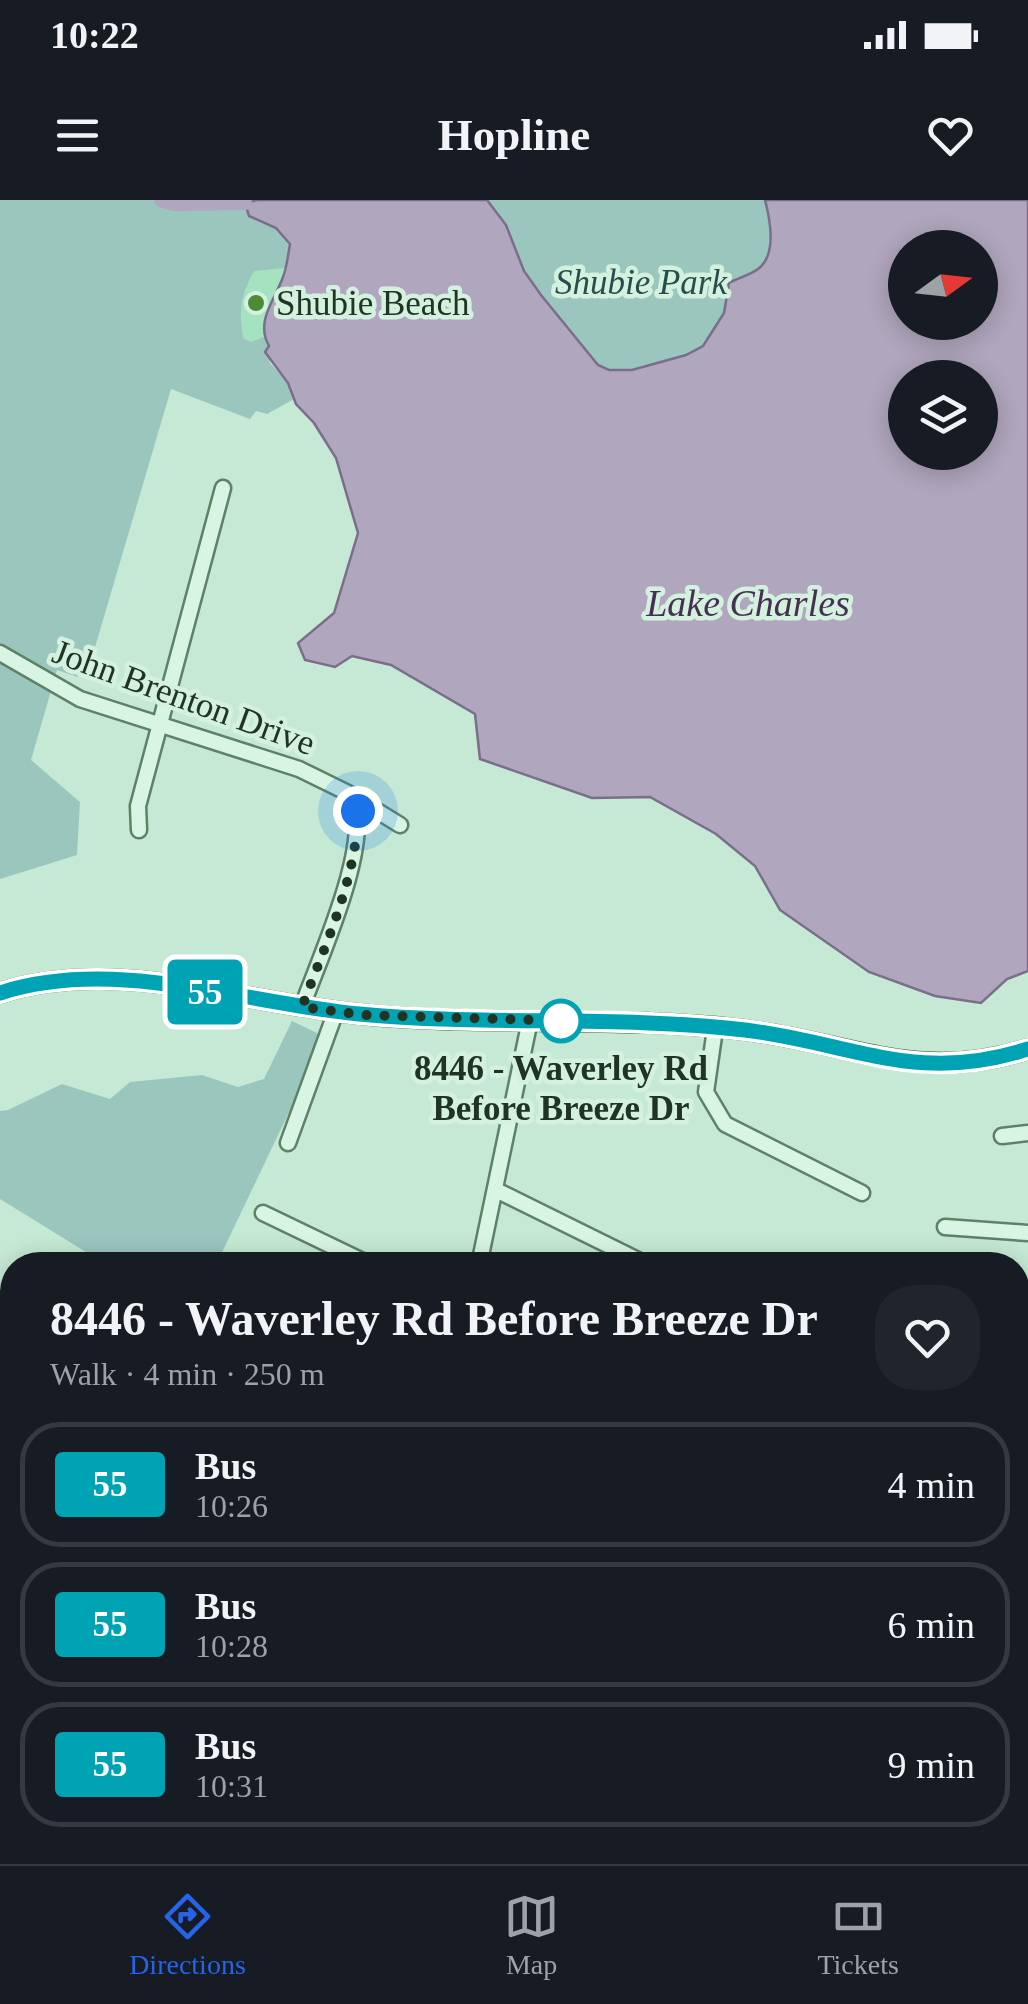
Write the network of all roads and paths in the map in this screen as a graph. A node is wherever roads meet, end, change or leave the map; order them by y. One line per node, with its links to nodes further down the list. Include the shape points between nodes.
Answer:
1 (223, 488): 3 (street)
2 (0, 654): 3 (street, John Brenton Drive, via 80,699)
3 (160, 722): 4 (street, John Brenton Drive, via 299,769); 6 (street, via 138,806)
4 (353, 798): 5 (street, John Brenton Drive); 8 (street, via 358,835 349,872)
5 (400, 825)
6 (139, 830)
7 (0, 993): 8 (main road, via 104,978)
8 (302, 1007): 9 (main road)
9 (336, 1012): 10 (main road); 15 (street)
10 (530, 1020): 11 (main road); 16 (street)
11 (715, 1029): 12 (main road, via 907,1064 976,1063); 17 (street, via 706,1092 717,1114)
12 (1028, 1049)
13 (1028, 1133): 14 (street)
14 (1002, 1136)
15 (288, 1143)
16 (496, 1190): 22 (street); 23 (street)
17 (862, 1193)
18 (264, 1213): 21 (street)
19 (945, 1226): 20 (street)
20 (1028, 1233)
21 (344, 1252)
22 (482, 1252)
23 (622, 1252)

